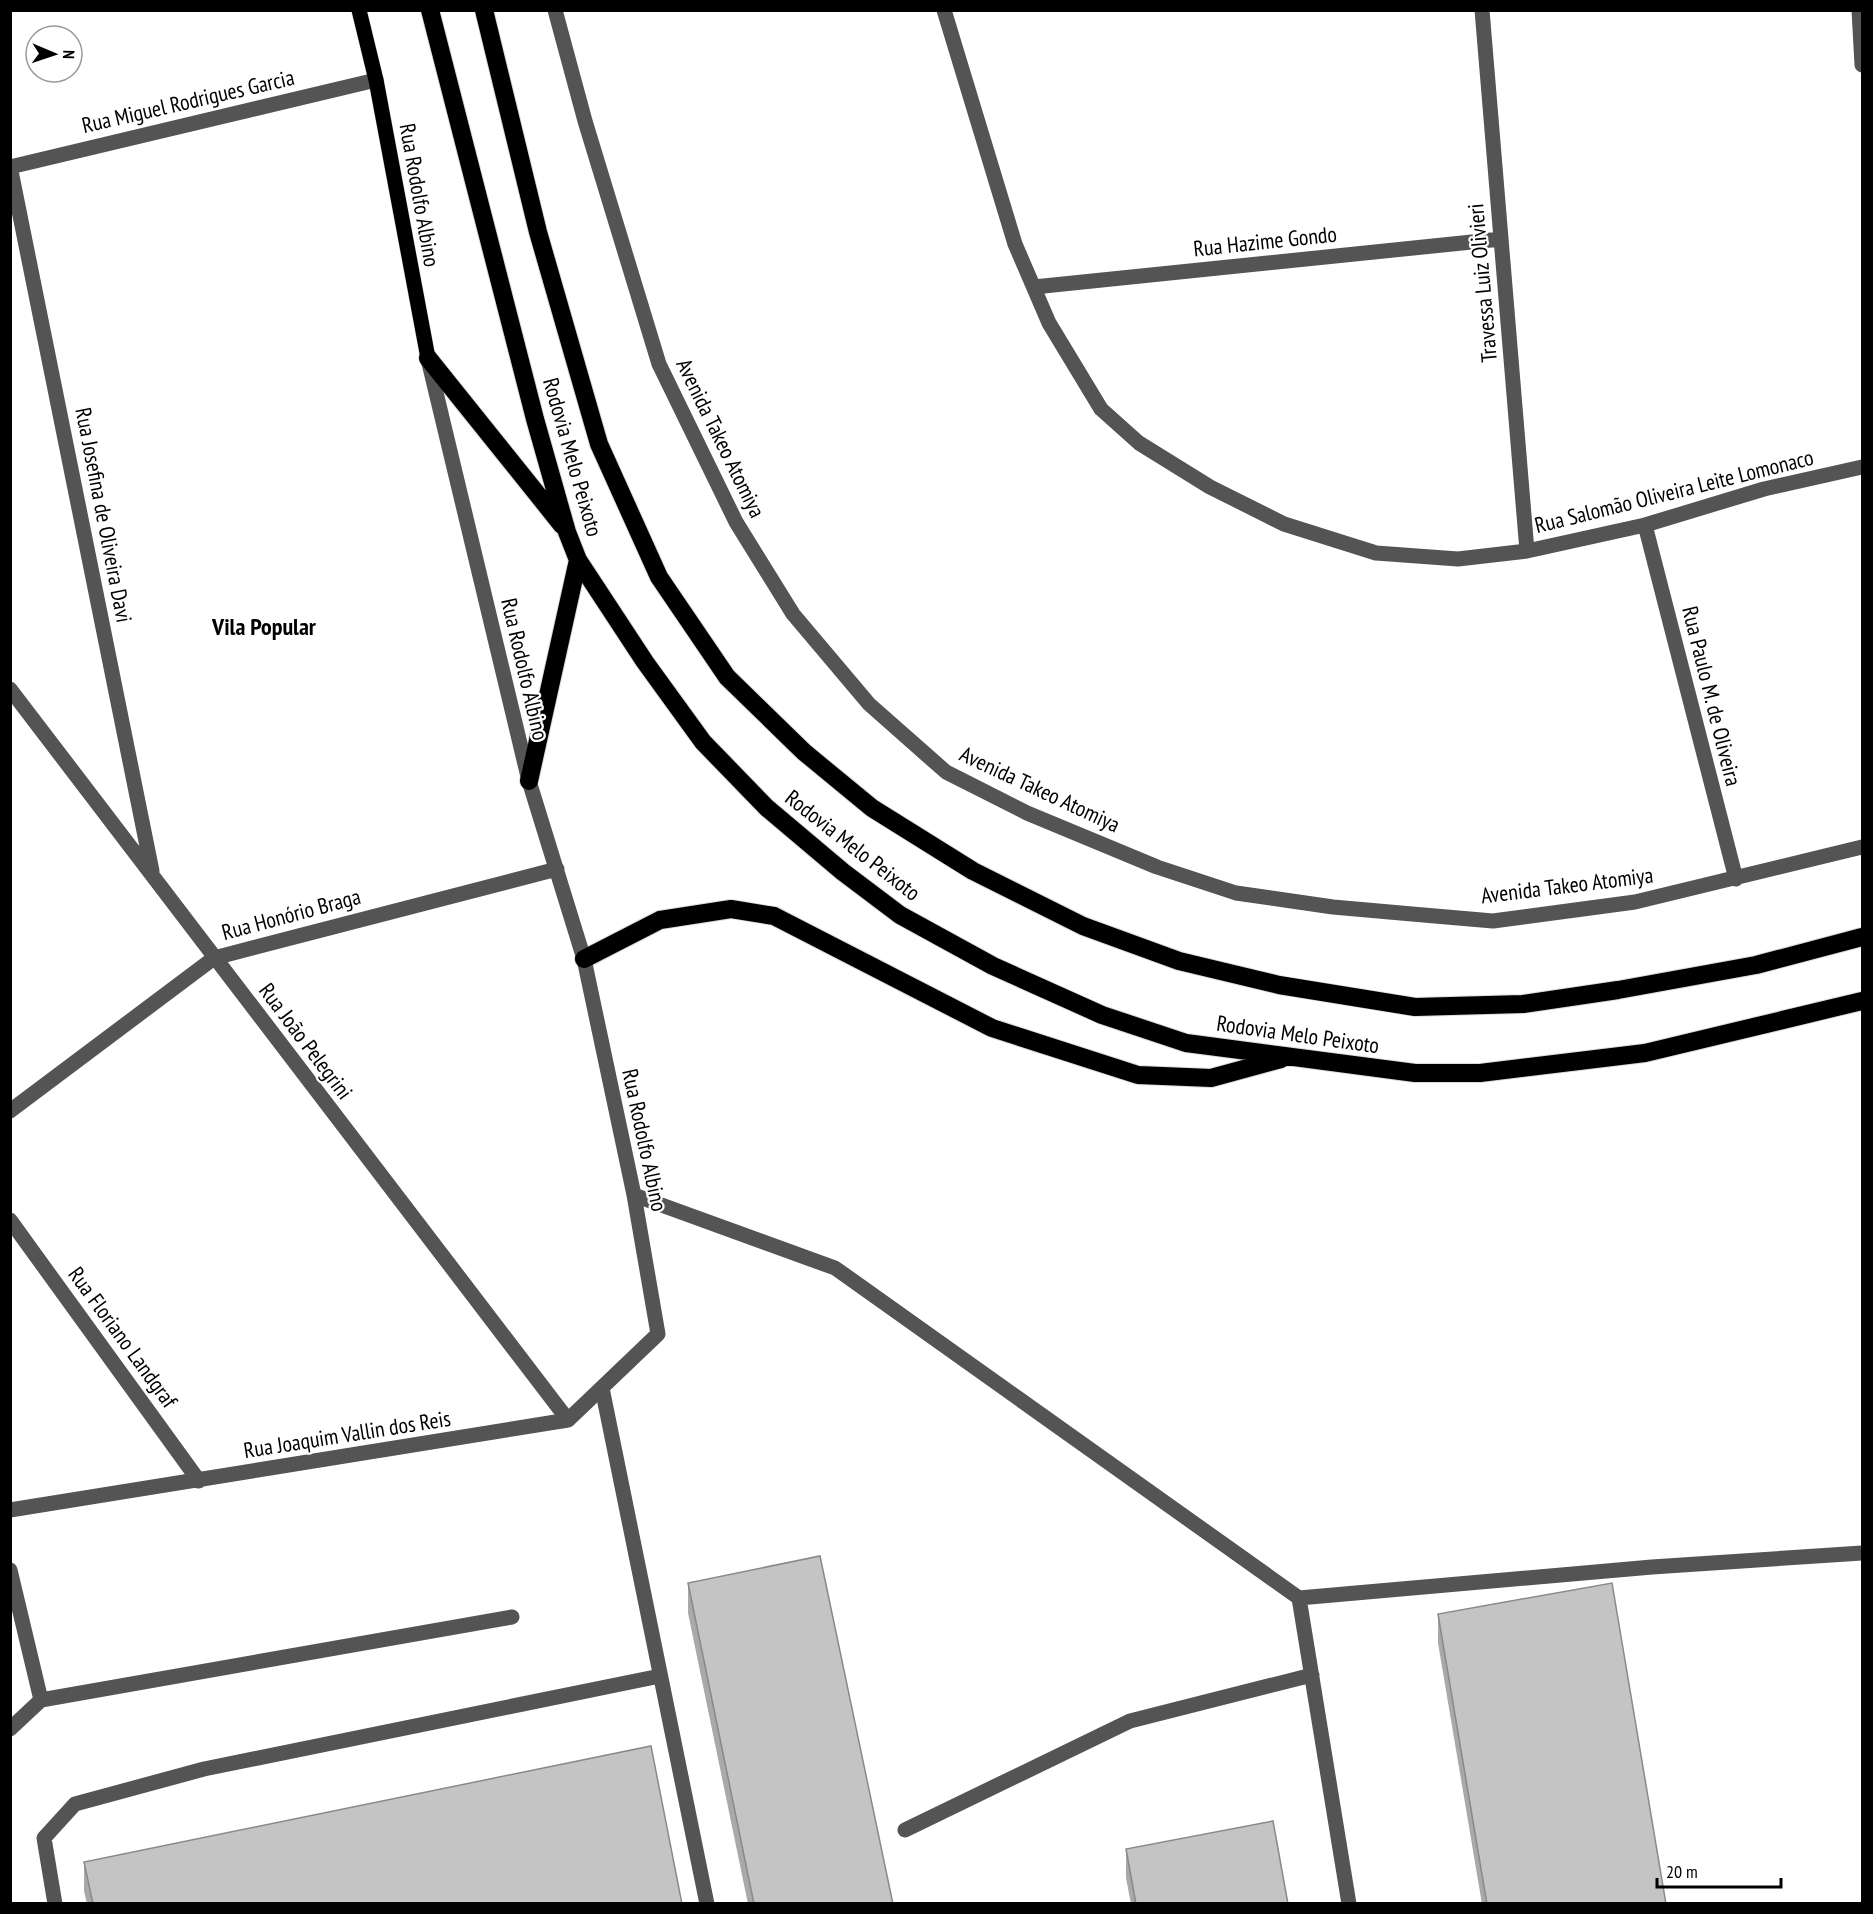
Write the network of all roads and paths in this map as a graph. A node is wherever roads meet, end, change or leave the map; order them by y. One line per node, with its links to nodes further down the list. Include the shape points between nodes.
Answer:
1 (359, 10): 9 (main road, Rua Rodolfo Albino)
2 (430, 10): 16 (highway, Rodovia Melo Peixoto)
3 (555, 10): 24 (street, Avenida Takeo Atomiya, via 659,364 736,522 793,614 868,704 946,772 1027,813 1157,867 1236,892 1333,907 1493,921 1635,902)
4 (944, 10): 12 (street, Rua Salomão Oliveira Leite Lomonaco, via 1015,244)
5 (1482, 10): 11 (street, Travessa Luiz Olivieri)
6 (1859, 10): 8 (street)
7 (485, 12): 25 (highway, Rodovia Melo Peixoto, via 538,232 599,444 659,577 727,677 804,752 872,807 972,871 1083,926 1157,953 1279,986 1415,1007 1523,1004 1618,990 1756,965)
8 (1863, 65)
9 (376, 80): 10 (street, Rua Miguel Rodrigues Garcia); 13 (main road, Rua Rodolfo Albino)
10 (11, 166): 23 (street, Rua Josefina de Oliveira Davi)
11 (1501, 239): 12 (street, Rua Hazime Gondo); 17 (street, Travessa Luiz Olivieri)
12 (1034, 286): 17 (street, Rua Salomão Oliveira Leite Lomonaco, via 1049,323 1101,409 1139,443 1210,488 1284,524 1376,553 1458,559)
13 (428, 358): 16 (highway); 20 (street, Rua Rodolfo Albino)
14 (1863, 467): 15 (street, Rua Salomão Oliveira Leite Lomonaco, via 1764,489)
15 (1645, 525): 17 (street, Rua Salomão Oliveira Leite Lomonaco); 24 (street, Rua Paulo M. de Oliveira)
16 (567, 532): 18 (highway, Rodovia Melo Peixoto)
17 (1527, 551)
18 (578, 560): 20 (highway); 29 (highway, Rodovia Melo Peixoto, via 703,742 767,808 843,873 900,915 993,966 1102,1016 1186,1043)
19 (10, 689): 23 (street, Rua João Pelegrini)
20 (529, 781): 22 (street, Rua Rodolfo Albino)
21 (1863, 848): 24 (street, Avenida Takeo Atomiya)
22 (557, 869): 26 (street, Rua Honório Braga); 27 (street, Rua Rodolfo Albino)
23 (152, 874): 26 (street, Rua João Pelegrini)
24 (1736, 879)
25 (1863, 937)
26 (214, 958): 30 (street, Rua Honório Braga); 34 (street, Rua João Pelegrini)
27 (584, 959): 29 (highway, via 660,920 731,909 774,916 992,1028 1138,1075 1211,1078); 31 (street, Rua Rodolfo Albino)
28 (1863, 1001): 29 (highway, Rodovia Melo Peixoto, via 1645,1053 1559,1066 1480,1073 1415,1073)
29 (1290, 1057)
30 (10, 1111)
31 (634, 1195): 33 (street, Rua Rodolfo Albino, via 658,1334); 39 (street, via 835,1268)
32 (10, 1220): 35 (street, Rua Floriano Landgraf)
33 (602, 1388): 34 (street); 42 (street)
34 (568, 1420): 35 (street, Rua Joaquim Vallin dos Reis)
35 (199, 1481): 36 (street, Rua Joaquim Vallin dos Reis)
36 (10, 1510)
37 (1863, 1553): 39 (street)
38 (10, 1570): 43 (street)
39 (1299, 1598): 41 (street)
40 (512, 1617): 43 (street)
41 (1312, 1675): 45 (street, via 1130,1721); 48 (street)
42 (660, 1676): 46 (street, via 204,1769 75,1804 44,1838); 47 (street)
43 (41, 1700): 44 (street)
44 (10, 1729)
45 (905, 1830)
46 (55, 1904)
47 (707, 1904)
48 (1349, 1904)

